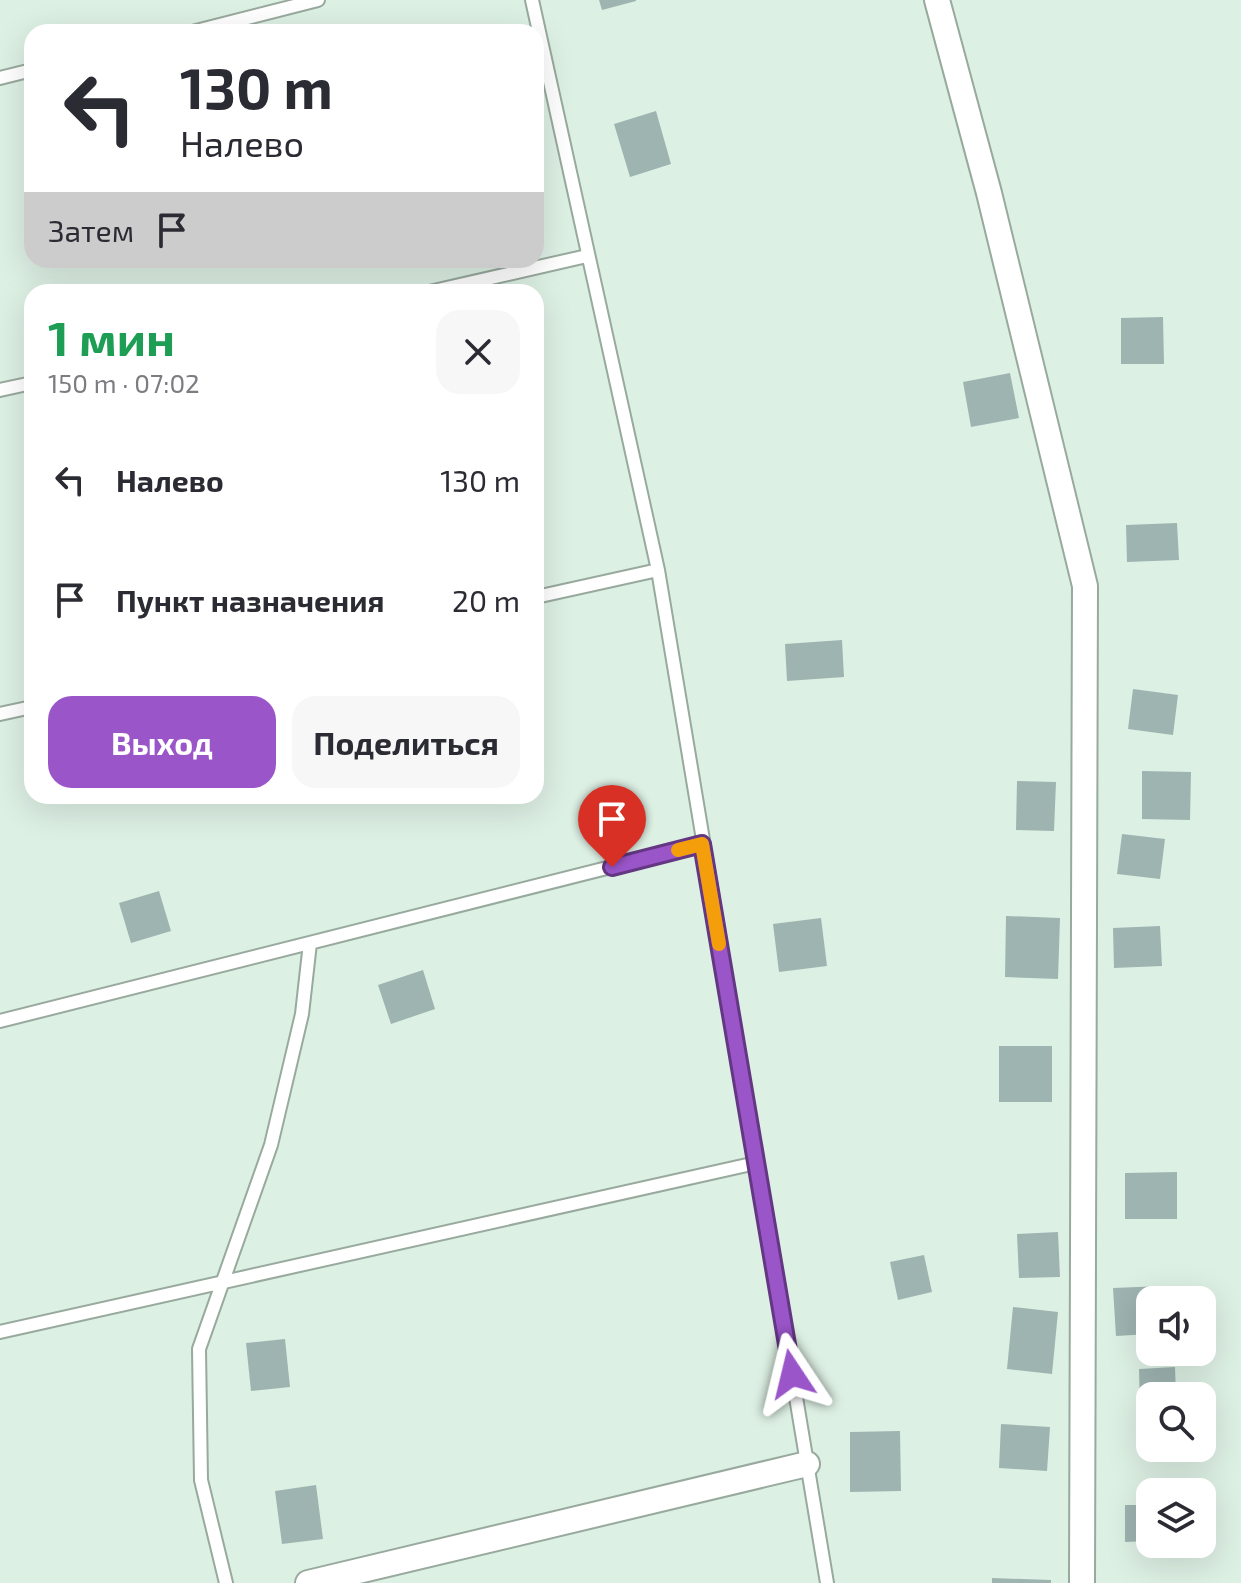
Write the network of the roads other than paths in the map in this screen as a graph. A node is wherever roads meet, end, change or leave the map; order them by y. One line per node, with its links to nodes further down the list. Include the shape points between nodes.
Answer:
1 (318, 0): 4 (lane)
2 (532, 0): 5 (lane)
3 (937, 0): 29 (street, via 1085,586)
4 (224, 24)
5 (537, 24)
6 (544, 56): 9 (lane)
7 (24, 72): 8 (lane)
8 (0, 78)
9 (587, 256): 10 (lane); 15 (lane)
10 (544, 266)
11 (534, 268): 12 (lane)
12 (464, 284)
13 (24, 385): 14 (lane)
14 (0, 390)
15 (658, 570): 16 (lane); 19 (lane)
16 (544, 595)
17 (24, 709): 18 (lane)
18 (0, 714)
19 (702, 844): 20 (lane); 22 (lane)
20 (310, 943): 21 (lane); 23 (lane, via 302,1014 271,1145)
21 (0, 1021)
22 (756, 1163): 23 (lane); 25 (lane)
23 (222, 1282): 24 (lane); 26 (lane, via 199,1349 201,1480)
24 (0, 1332)
25 (807, 1464): 27 (street); 28 (lane)
26 (226, 1583)
27 (308, 1583)
28 (827, 1583)
29 (1082, 1583)

